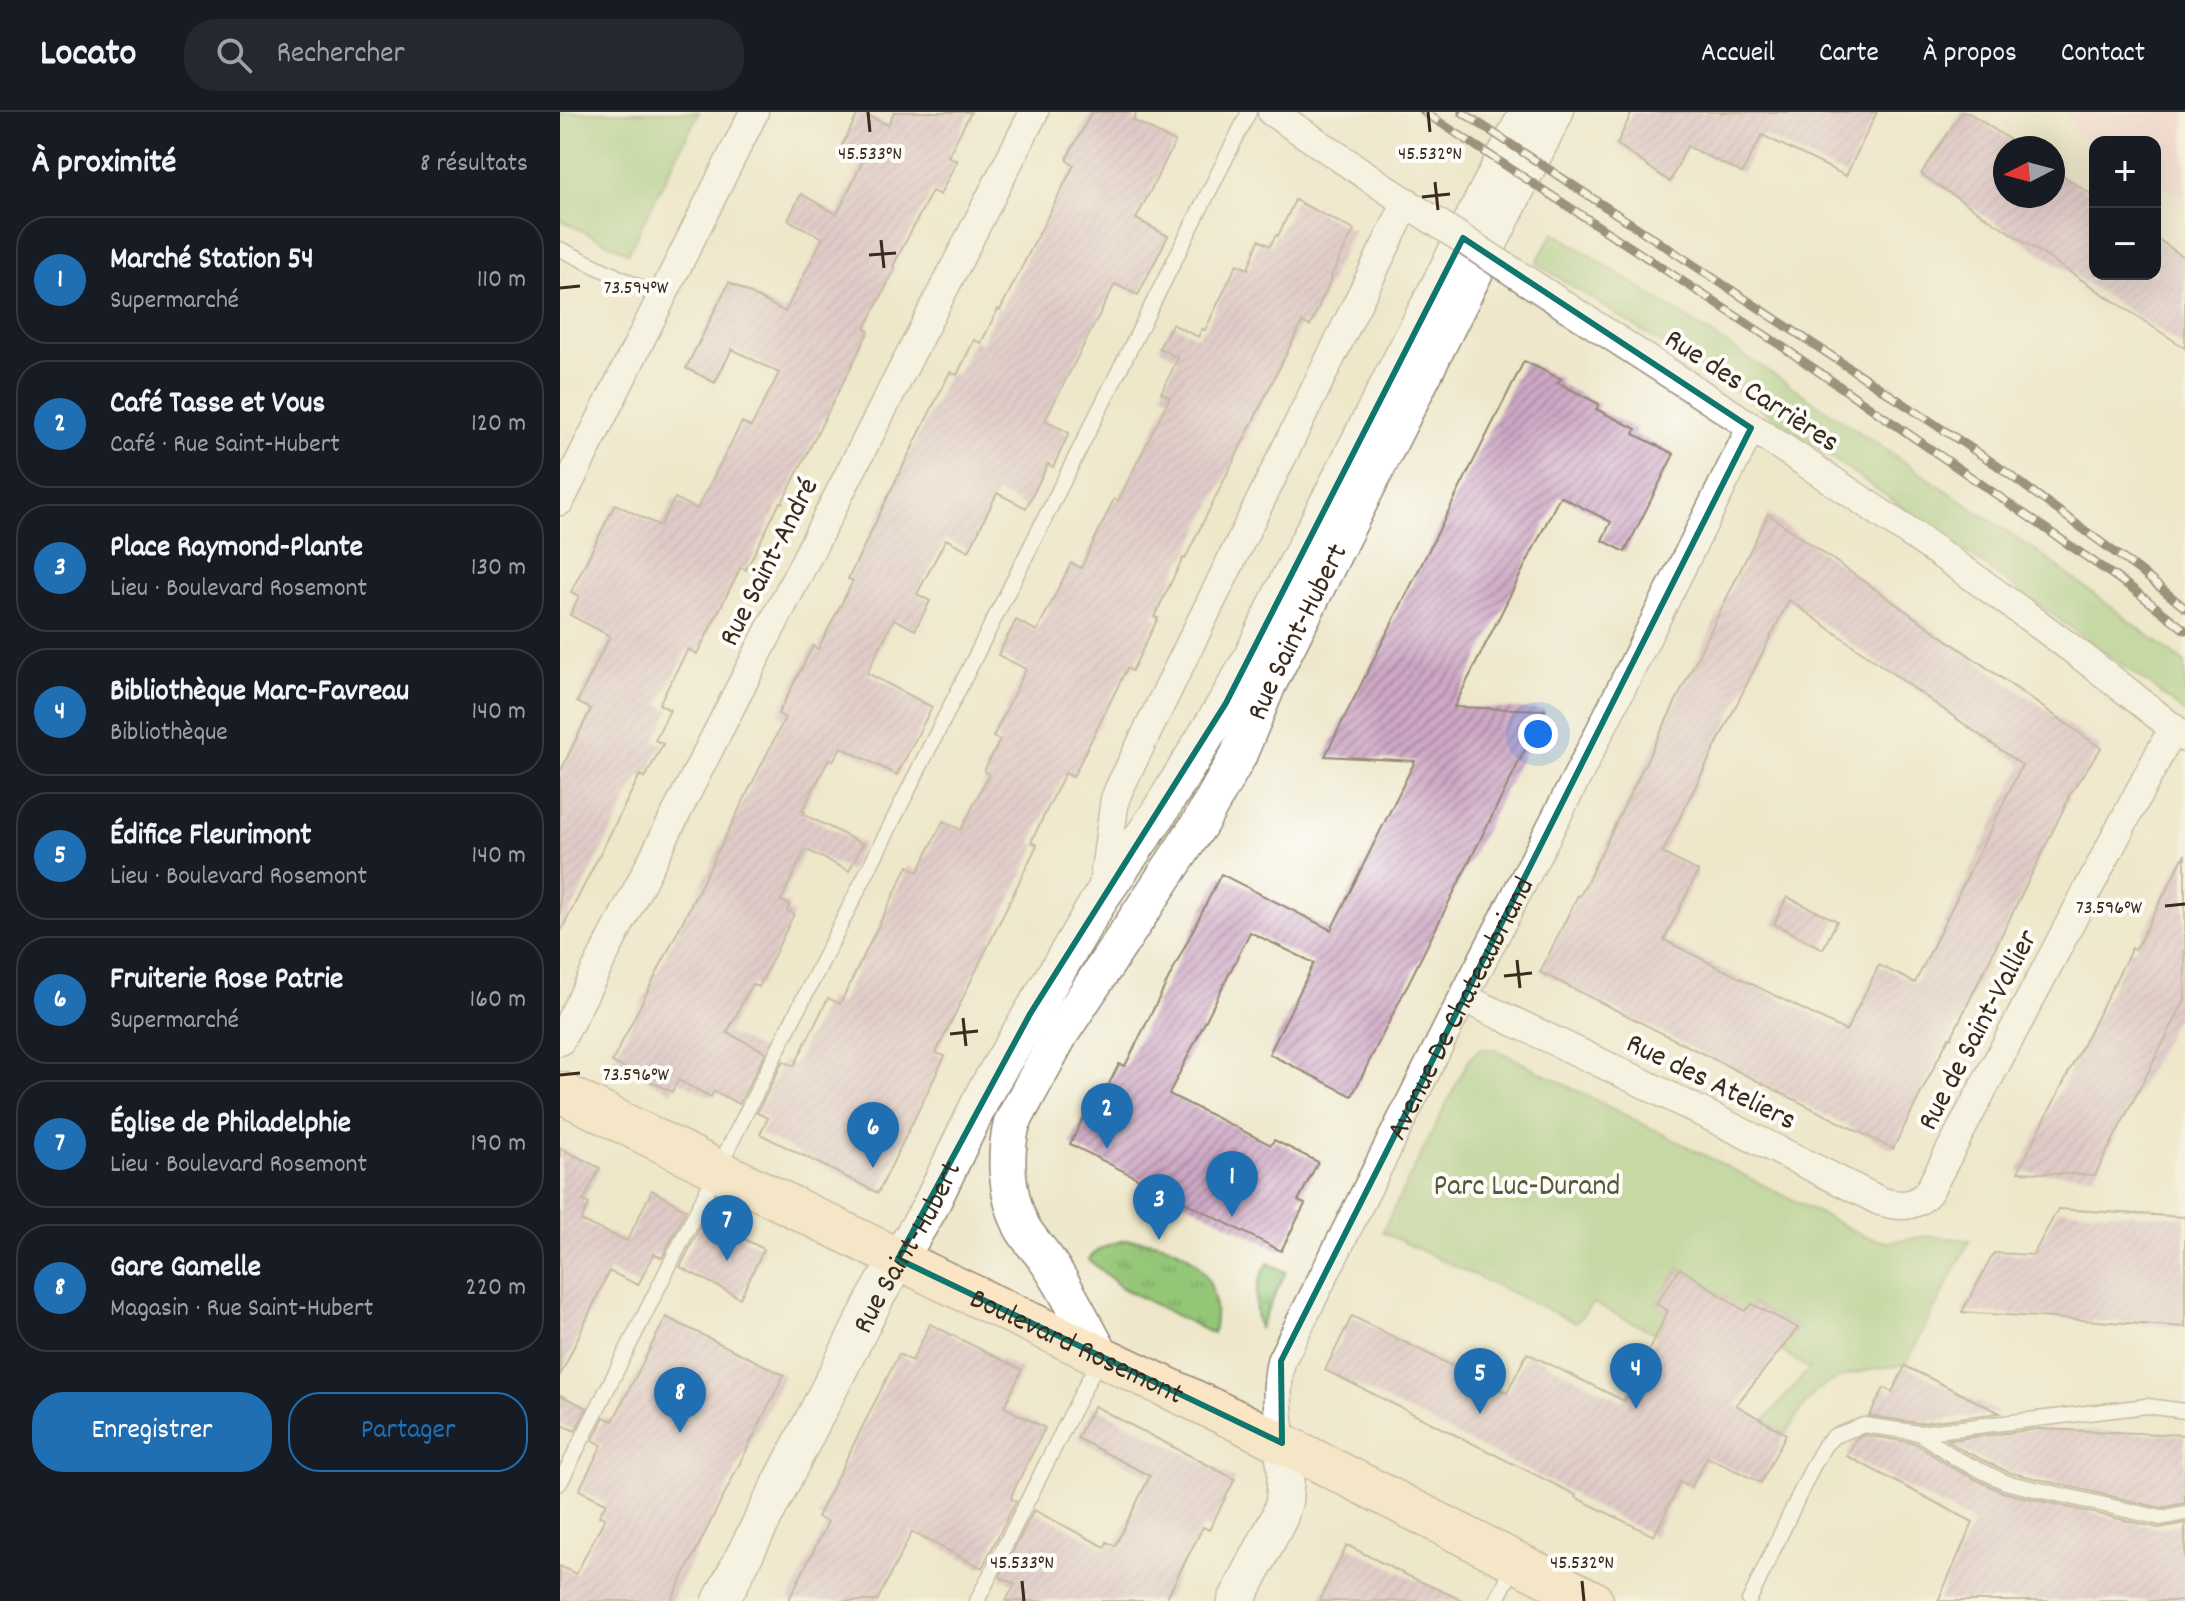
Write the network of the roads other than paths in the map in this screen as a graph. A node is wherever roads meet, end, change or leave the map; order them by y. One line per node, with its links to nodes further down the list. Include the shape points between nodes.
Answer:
1 (754, 112): 9 (street)
2 (1034, 112): 15 (street, Rue Saint-André)
3 (1249, 112): 17 (lane)
4 (1272, 112): 7 (street, Rue des Carrières)
5 (1528, 112): 13 (street, Rue Saint-Hubert, via 1245,668 1169,797)
6 (1555, 112): 20 (street, Rue Saint-Hubert, via 1268,684 1233,766 1060,1034 1016,1112 1007,1170 1018,1217)
7 (1413, 207): 10 (street, Rue des Carrières, bridge); 13 (street, Rue Saint-Hubert, via 1119,789)
8 (560, 249): 9 (lane)
9 (662, 298): 11 (street)
10 (1751, 428): 12 (street, Rue des Carrières, via 1974,577); 14 (street, Avenue De Chateaubriand)
11 (560, 501)
12 (2179, 733): 18 (street, Rue de Saint-Vallier)
13 (1101, 897): 19 (street, Rue Saint-Hubert, via 985,1092 929,1209)
14 (1464, 998): 18 (street, Rue des Ateliers, via 1880,1201 1910,1205); 23 (street, Avenue De Chateaubriand, via 1281,1361 1277,1396)
15 (560, 1041)
16 (560, 1092): 17 (main road, Boulevard Rosemont)
17 (718, 1170): 19 (main road, Boulevard Rosemont); 24 (lane)
18 (1929, 1191)
19 (898, 1259): 20 (main road, Boulevard Rosemont); 27 (street, Rue Saint-Hubert)
20 (1101, 1355): 23 (main road, Boulevard Rosemont); 28 (lane)
21 (2185, 1411): 22 (lane, via 2147,1406)
22 (1919, 1433): 25 (lane, via 2005,1482 2161,1518); 32 (lane, via 1864,1425 1834,1436 1813,1466)
23 (1282, 1443): 26 (main road, Boulevard Rosemont); 29 (street, Avenue De Chateaubriand, via 1284,1502)
24 (560, 1483)
25 (2185, 1513)
26 (1516, 1561): 30 (lane); 31 (main road, Boulevard Rosemont)
27 (721, 1601)
28 (977, 1601)
29 (1236, 1601)
30 (1496, 1601)
31 (1593, 1601)
32 (1749, 1601)

